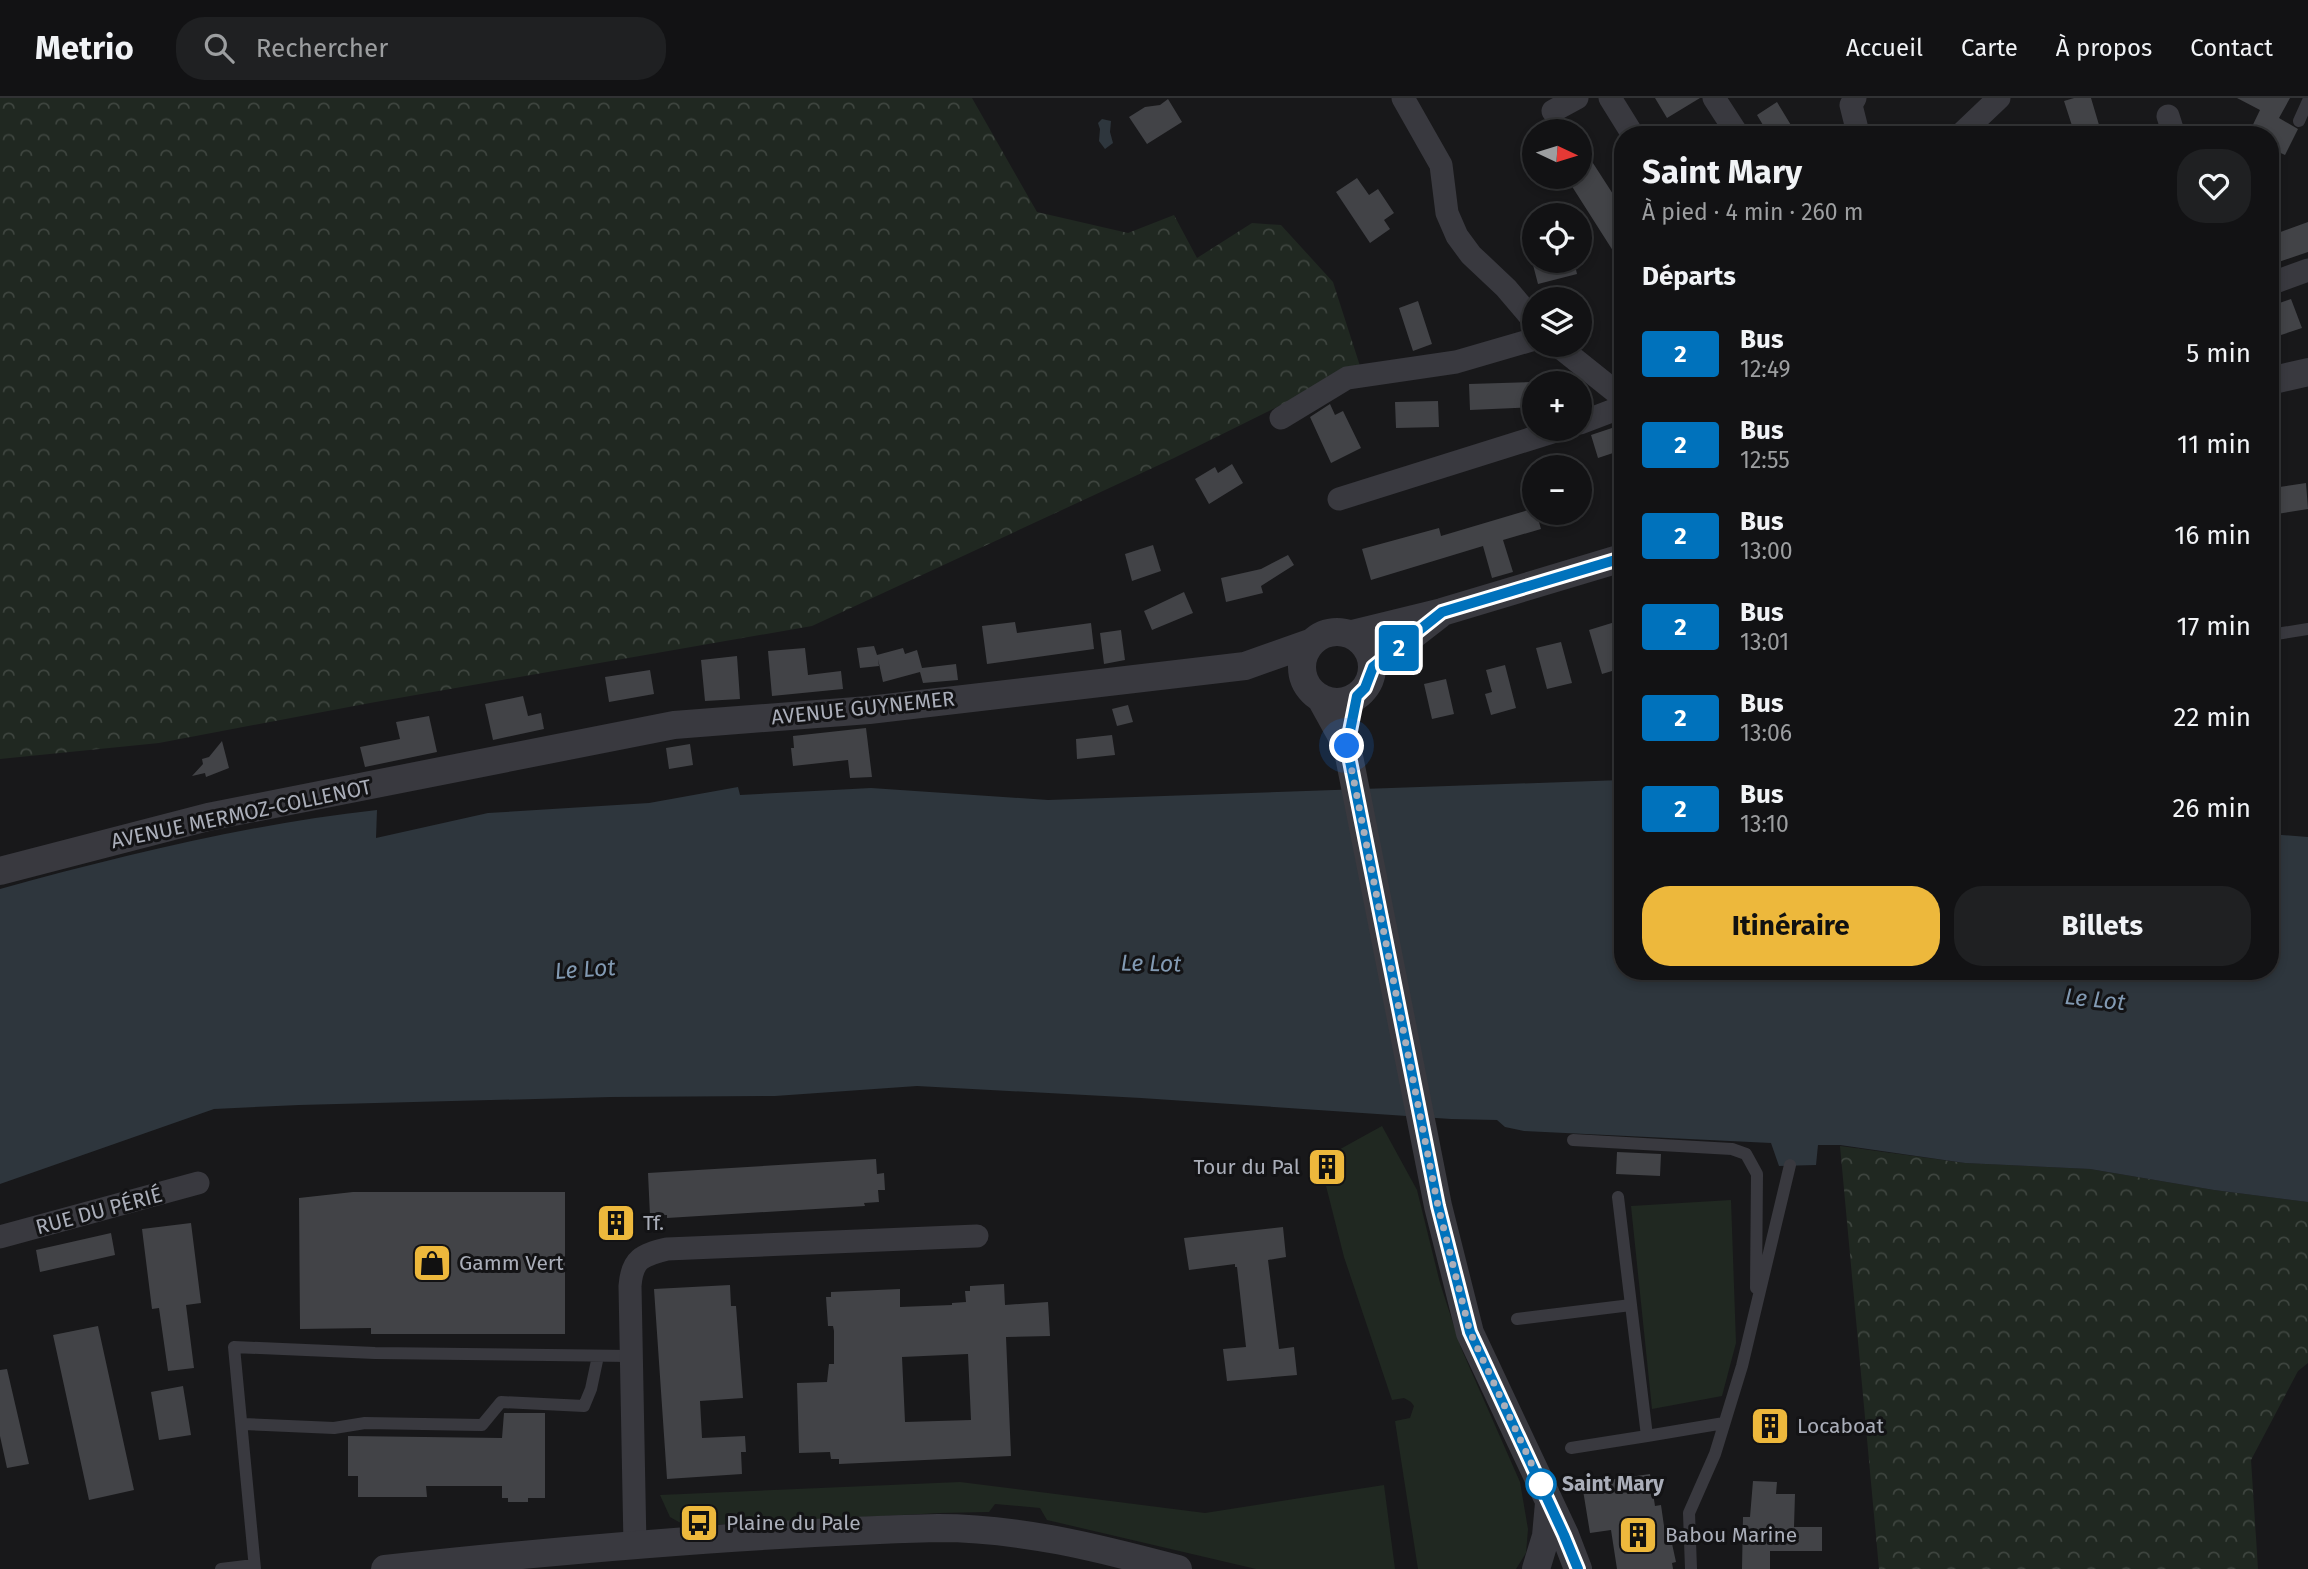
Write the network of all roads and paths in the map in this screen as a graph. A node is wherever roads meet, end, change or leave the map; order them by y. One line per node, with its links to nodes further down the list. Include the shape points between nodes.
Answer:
1 (1403, 98): 16 (street, via 1441,165 1447,213 1457,236)
2 (1577, 98): 8 (street)
3 (1610, 98): 10 (street)
4 (1714, 98): 11 (street)
5 (1855, 98): 12 (street, via 1851,105)
6 (1999, 98): 13 (street)
7 (2308, 101): 9 (lane)
8 (1553, 111)
9 (2299, 121)
10 (1627, 126)
11 (1732, 126)
12 (1858, 126)
13 (1969, 126)
14 (2308, 270): 15 (street)
15 (2279, 281)
16 (1522, 307)
17 (1522, 343): 23 (street, via 1456,362 1347,378)
18 (1572, 357): 21 (street)
19 (2308, 372): 20 (street)
20 (2279, 379)
21 (1614, 391)
22 (1614, 410): 24 (street)
23 (1281, 418)
24 (1592, 418)
25 (1524, 441): 26 (street)
26 (1339, 499)
27 (1614, 560): 28 (street)
28 (1442, 612): 30 (street); 34 (street)
29 (2308, 629): 31 (lane)
30 (1352, 634): 32 (street, via 1334,631); 34 (street, via 1367,648)
31 (2279, 634)
32 (1310, 643): 33 (street, AVENUE GUYNEMER); 35 (street, via 1301,665 1302,676)
33 (1245, 666): 35 (street, AVENUE GUYNEMER); 36 (street, AVENUE GUYNEMER, via 869,710 674,725)
34 (1373, 667): 35 (street, via 1365,688)
35 (1337, 712): 53 (street, via 1432,1173 1470,1332)
36 (483, 762): 37 (street, AVENUE MERMOZ-COLLENOT, via 208,817)
37 (0, 871)
38 (1573, 1140): 45 (lane, via 1732,1149 1746,1154 1758,1174)
39 (1790, 1166): 45 (lane)
40 (198, 1183): 43 (street, RUE DU PÉRIÉ)
41 (1618, 1197): 44 (lane)
42 (977, 1236): 48 (street, via 651,1253 631,1270)
43 (0, 1237)
44 (1631, 1305): 46 (lane); 51 (lane)
45 (1755, 1315): 49 (lane)
46 (1517, 1319)
47 (598, 1356): 48 (lane); 50 (lane, via 584,1406 501,1402 482,1425 365,1423 334,1428); 50 (lane, via 234,1347)
48 (629, 1356): 54 (street)
49 (1724, 1423): 51 (lane); 63 (lane, via 1689,1513)
50 (243, 1424): 55 (lane)
51 (1647, 1436): 52 (lane)
52 (1571, 1448)
53 (1549, 1503): 59 (street); 62 (street)
54 (635, 1546): 57 (street); 58 (street, via 967,1528 1028,1534)
55 (255, 1567): 56 (lane)
56 (221, 1569)
57 (385, 1569)
58 (1178, 1569)
59 (1536, 1569)
60 (1549, 1569): 61 (street)
61 (1567, 1569)
62 (1578, 1569)
63 (1691, 1569)

